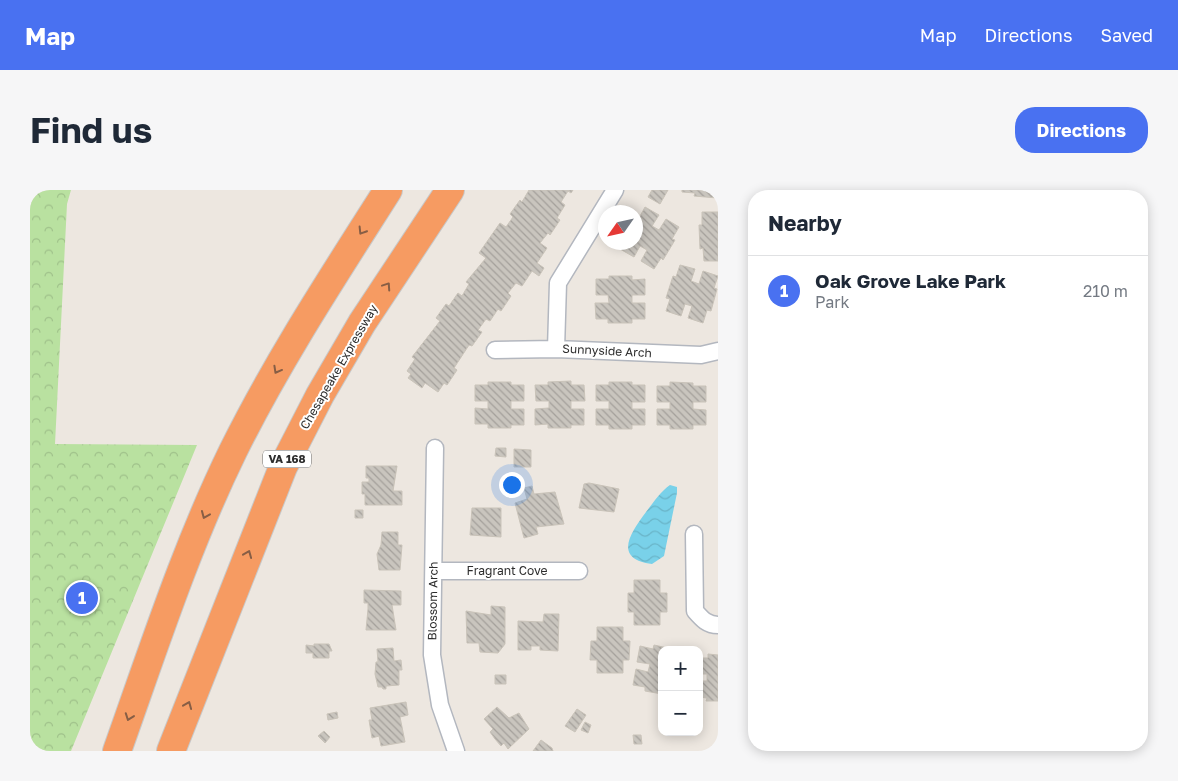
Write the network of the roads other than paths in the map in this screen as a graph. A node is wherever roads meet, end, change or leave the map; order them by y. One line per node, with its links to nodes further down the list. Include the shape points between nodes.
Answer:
1 (388, 190): 13 (highway, one-way to 13, via 300,328 233,451 182,571)
2 (450, 190): 14 (highway, Chesapeake Expressway / VA 168, one-way to 2, via 283,467 362,323)
3 (615, 190): 4 (street, via 558,283)
4 (556, 349): 5 (street, Sunnyside Arch); 6 (street, Sunnyside Arch, via 701,355)
5 (495, 350)
6 (718, 351)
7 (435, 448): 9 (street, Blossom Arch)
8 (694, 534): 11 (street, via 695,611 704,621)
9 (434, 571): 10 (street, Fragrant Cove); 12 (street, Blossom Arch, via 432,654 435,682)
10 (579, 571)
11 (718, 625)
12 (452, 750)
13 (117, 751)
14 (171, 751)

